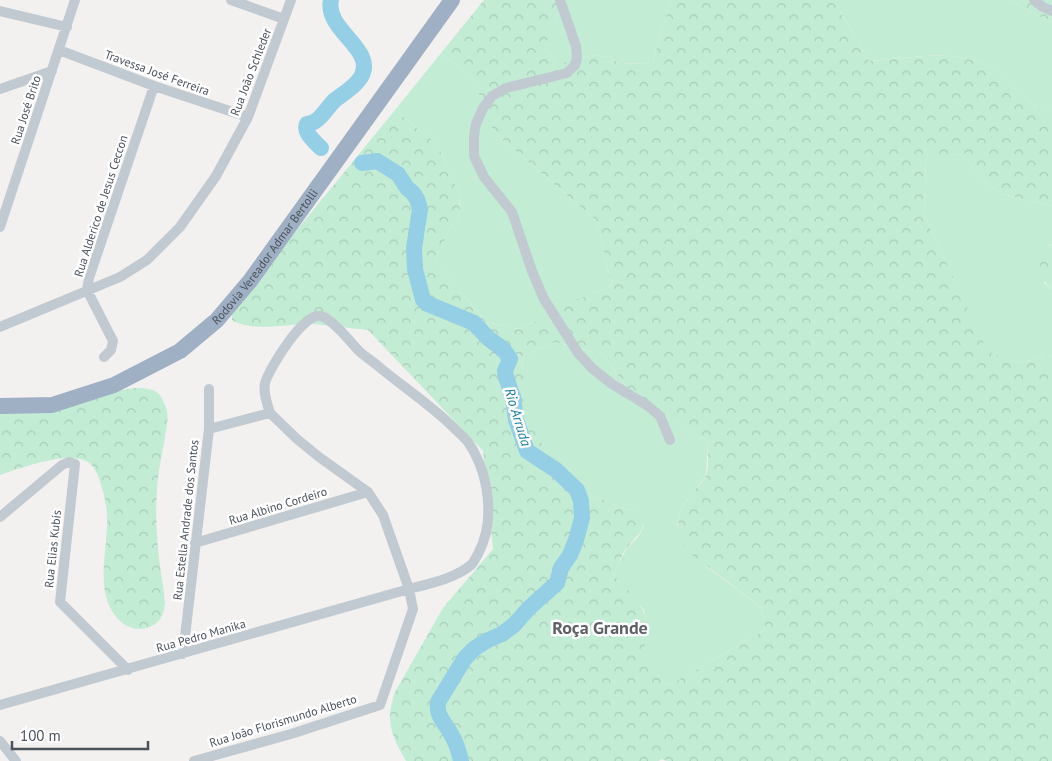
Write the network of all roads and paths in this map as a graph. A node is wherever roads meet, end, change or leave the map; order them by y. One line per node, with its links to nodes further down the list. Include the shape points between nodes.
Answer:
1 (75, 0): 10 (street, Rua José Brito)
2 (230, 0): 9 (street)
3 (291, 0): 9 (street, Rua João Schleder)
4 (452, 0): 21 (highway, Rodovia Vereador Admar Bertolli, via 250,281 217,320 180,351 114,385 52,405)
5 (560, 0): 24 (street, via 576,46 575,65 567,73 506,88 492,96 476,124 474,156 484,178 512,212 544,299 578,353 612,384 660,416)
6 (1034, 0): 8 (street)
7 (0, 11): 10 (street)
8 (1052, 11)
9 (284, 19): 15 (street, Rua João Schleder)
10 (67, 27): 11 (street, Rua José Brito)
11 (59, 50): 12 (street, Rua José Brito); 13 (street, Travessa José Ferreira)
12 (52, 71): 14 (street); 16 (street, Rua José Brito)
13 (154, 86): 15 (street, Travessa José Ferreira); 17 (street, Rua Alderico de Jesus Ceccon)
14 (0, 88)
15 (248, 117): 17 (street, Rua João Schleder, via 216,176 180,227 147,260 120,277)
16 (0, 227)
17 (87, 290): 18 (street, Rua João Schleder); 19 (street, Rua Alderico de Jesus Ceccon, via 113,341 111,350)
18 (0, 327)
19 (104, 357)
20 (209, 388): 23 (street, Rua Estella Andrade dos Santos)
21 (0, 406)
22 (270, 413): 23 (street); 25 (street, via 319,457); 28 (street, Rua Pedro Manika, via 264,386 268,373 306,321 322,316 368,358 441,414 468,442 483,472 488,497 483,544 472,564 447,579)
23 (209, 429): 27 (street, Rua Estella Andrade dos Santos)
24 (670, 440)
25 (368, 492): 27 (street, Rua Albino Cordeiro); 28 (street, via 383,515)
26 (0, 518): 30 (street, Rua Elias Kubis, via 62,465 75,464 60,602)
27 (195, 543): 29 (street, Rua Estella Andrade dos Santos)
28 (409, 589): 29 (street, Rua Pedro Manika); 34 (street, Rua João Florismundo Alberto, via 413,609 380,705)
29 (184, 654): 30 (street, Rua Pedro Manika)
30 (128, 670): 31 (street, Rua Pedro Manika)
31 (0, 705)
32 (0, 741): 33 (street)
33 (16, 761)
34 (194, 761)

